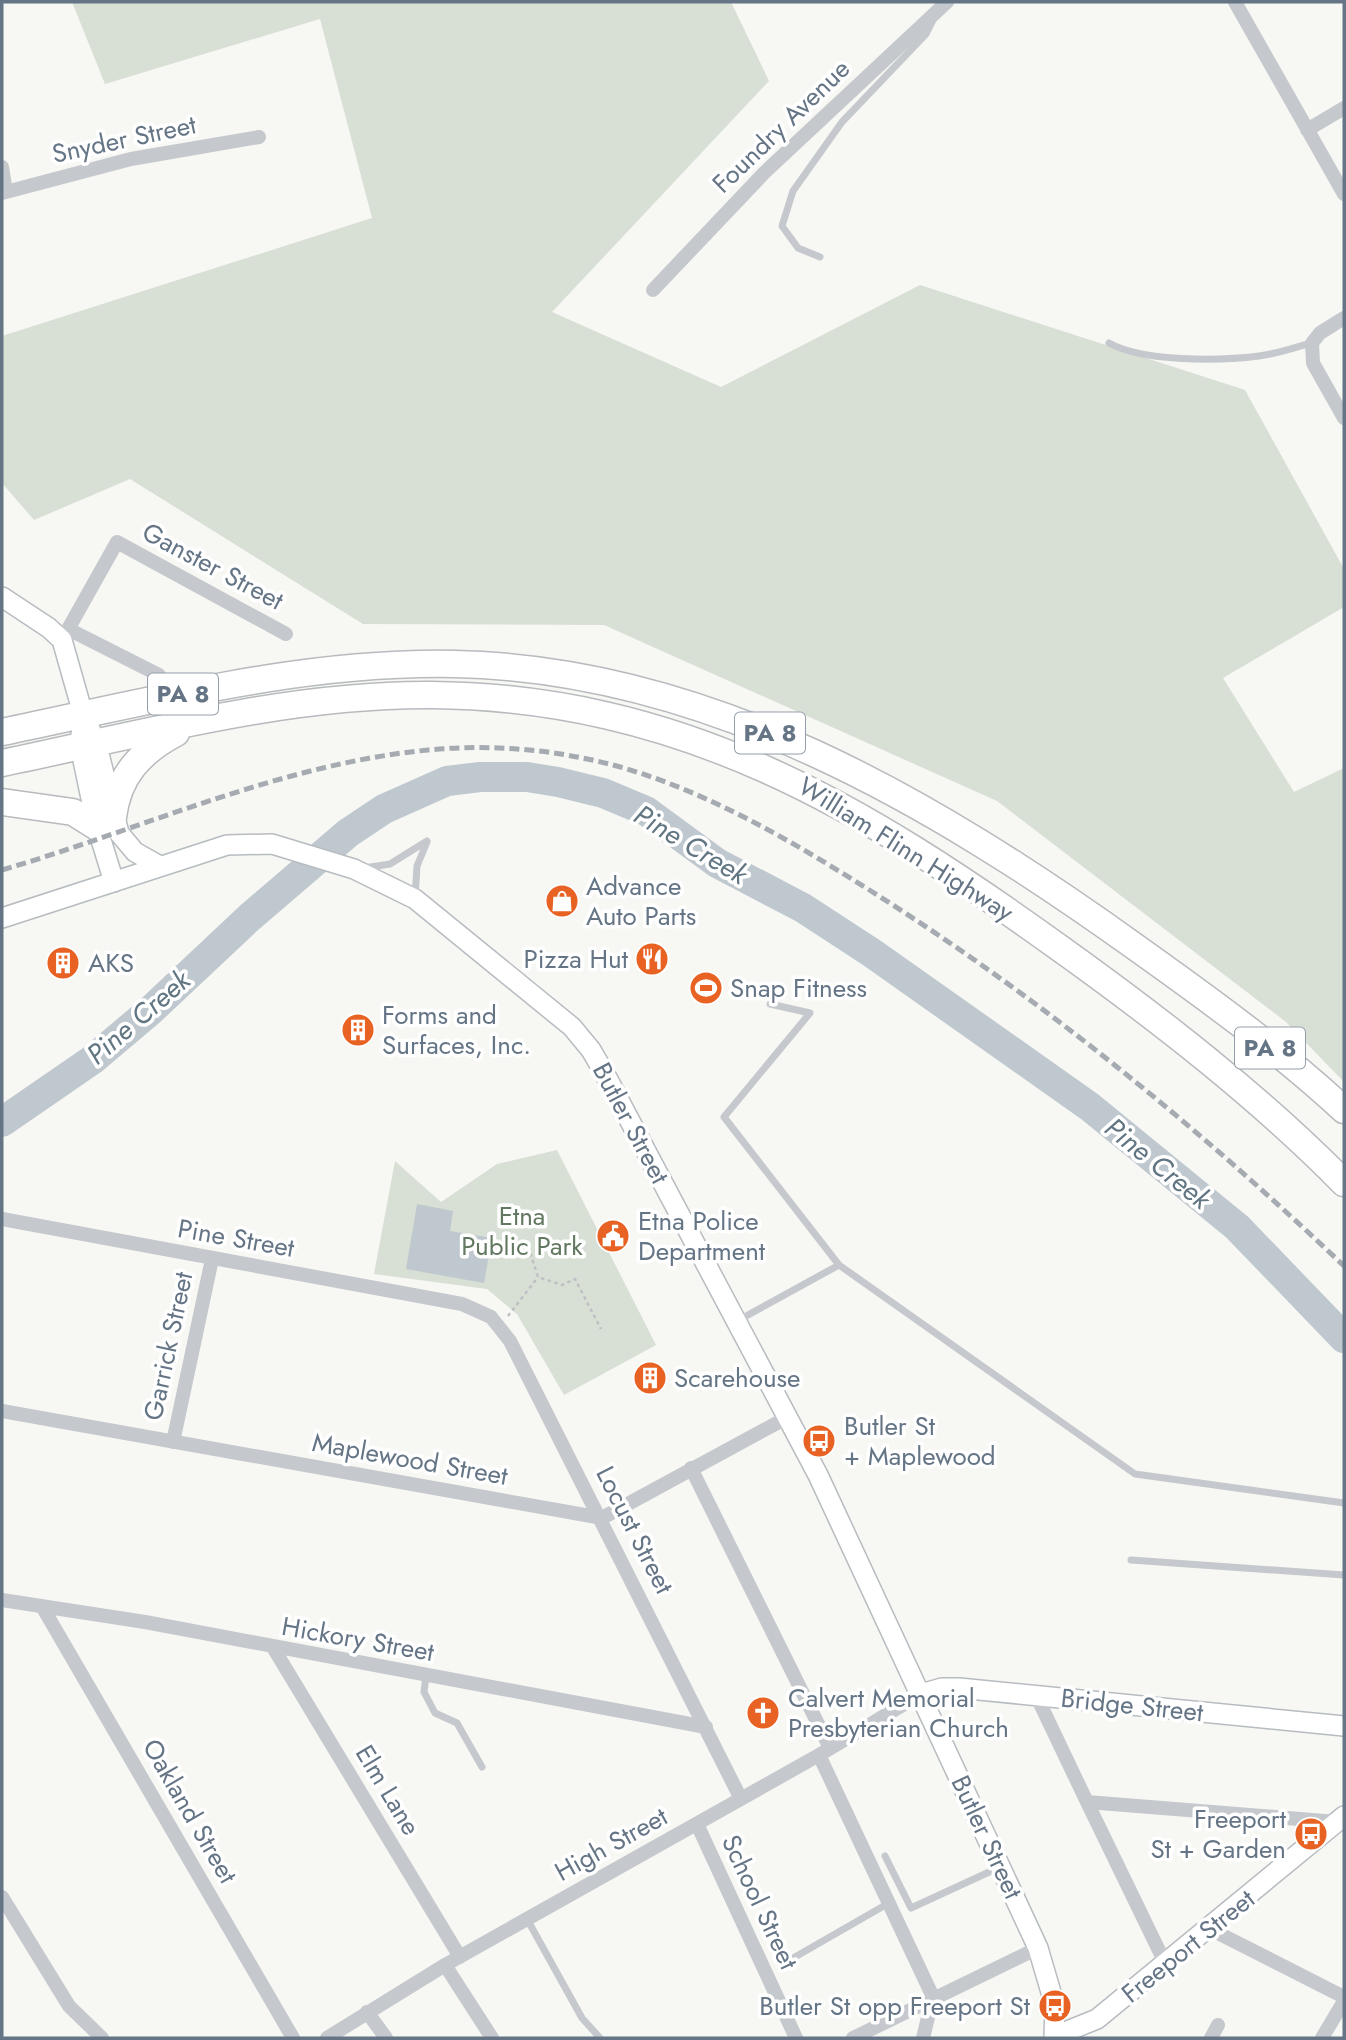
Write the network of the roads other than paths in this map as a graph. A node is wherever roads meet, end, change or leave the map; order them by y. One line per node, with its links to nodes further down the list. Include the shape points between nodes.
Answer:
1 (1235, 2): 4 (street)
2 (943, 6): 9 (lane, via 926,34 842,122 793,191 782,226 798,248); 10 (street, Foundry Avenue, via 764,173)
3 (1344, 108): 4 (street)
4 (1307, 130): 8 (street)
5 (259, 137): 7 (street, Snyder Street, via 131,159)
6 (2, 167): 7 (street)
7 (4, 193)
8 (1344, 194)
9 (820, 257)
10 (653, 289)
11 (1344, 318): 13 (street)
12 (1109, 343): 13 (lane, via 1125,352 1201,357 1259,356)
13 (1312, 343): 14 (street, via 1313,363)
14 (1344, 418)
15 (2, 597): 17 (street)
16 (286, 634): 17 (street, Ganster Street, via 117,542)
17 (65, 635): 18 (street); 19 (street)
18 (159, 675)
19 (83, 714): 21 (highway, PA 8); 22 (street); 32 (highway, William Flinn Highway / PA 8, via 283,675 422,664 526,668 678,700 825,758 963,833 1194,989)
20 (206, 720): 22 (highway, William Flinn Highway / PA 8); 25 (highway, via 172,735 139,759 119,788); 33 (highway, William Flinn Highway / PA 8, via 363,698 497,698 627,719 750,760 862,817 1026,923 1203,1057)
21 (2, 732)
22 (88, 744): 23 (highway, PA 8); 25 (street)
23 (2, 763)
24 (2, 802): 25 (highway, via 73,812)
25 (105, 822): 26 (street, via 130,848); 28 (street)
26 (160, 866): 27 (street, Butler Street, via 239,843 290,848); 28 (street, Butler Street)
27 (353, 869): 29 (street, Butler Street); 29 (lane, via 390,864 427,841 417,866)
28 (114, 882): 30 (street, Butler Street)
29 (415, 899): 38 (street, Butler Street, via 561,1017 592,1050)
30 (2, 918)
31 (770, 1003): 36 (lane, via 810,1013 724,1117)
32 (1344, 1110)
33 (1344, 1183)
34 (2, 1219): 35 (street, Pine Street)
35 (212, 1259): 37 (street, Pine Street); 41 (street, Garrick Street)
36 (839, 1265): 38 (lane); 43 (lane, via 1135,1474)
37 (462, 1304): 44 (street, Locust Street, via 491,1317 510,1341)
38 (737, 1322): 40 (street, Butler Street)
39 (2, 1411): 41 (street, Maplewood Street)
40 (788, 1417): 42 (street); 51 (street, Butler Street)
41 (173, 1443): 44 (street, Maplewood Street)
42 (691, 1468): 44 (street); 55 (street)
43 (1344, 1503)
44 (602, 1518): 53 (street, Locust Street)
45 (1131, 1560): 46 (lane)
46 (1344, 1575)
47 (2, 1600): 48 (street, Hickory Street)
48 (43, 1608): 49 (street, Hickory Street, via 145,1622); 77 (street, Oakland Street)
49 (274, 1648): 50 (street, Hickory Street); 68 (street, Elm Lane)
50 (426, 1676): 53 (street, Hickory Street); 56 (lane, via 424,1692 435,1713 457,1723)
51 (921, 1694): 52 (street, Bridge Street, via 949,1687); 55 (street, High Street); 62 (street, Butler Street)
52 (1036, 1695): 54 (street, Bridge Street); 58 (street)
53 (706, 1727): 57 (street, Locust Street)
54 (1344, 1727)
55 (825, 1751): 57 (street, High Street); 64 (street)
56 (482, 1767)
57 (741, 1799): 60 (street, High Street)
58 (1087, 1802): 59 (street); 71 (street)
59 (1341, 1819): 66 (street, Freeport Street)
60 (697, 1824): 65 (street, High Street); 82 (street, School Street)
61 (885, 1856): 62 (lane, via 911,1908)
62 (1000, 1866): 67 (street, Butler Street)
63 (2, 1897): 76 (street, via 69,2006)
64 (889, 1903): 69 (lane); 72 (street)
65 (527, 1919): 68 (street, High Street); 81 (lane, via 582,2018)
66 (1209, 1929): 71 (street, Freeport Street); 73 (street)
67 (1038, 1948): 72 (street); 75 (street, Butler Street, via 1053,1993)
68 (460, 1957): 70 (street, High Street)
69 (788, 1961)
70 (445, 1965): 74 (street, High Street); 80 (street)
71 (1166, 1965): 75 (street, Freeport Street, via 1097,2019)
72 (933, 1997): 83 (street); 84 (street)
73 (1344, 1999): 85 (street)
74 (367, 2012): 78 (street, High Street); 79 (street)
75 (1055, 2037)
76 (102, 2038)
77 (293, 2038)
78 (327, 2038)
79 (386, 2038)
80 (492, 2038)
81 (600, 2038)
82 (796, 2038)
83 (853, 2038)
84 (923, 2038)
85 (1322, 2038)

